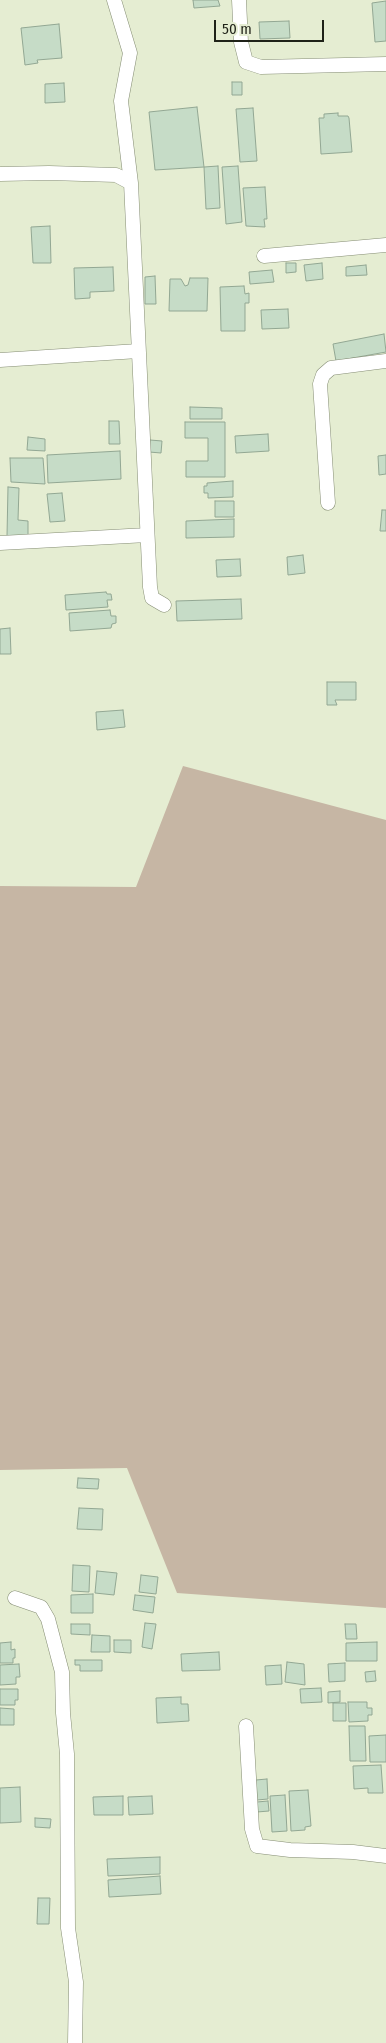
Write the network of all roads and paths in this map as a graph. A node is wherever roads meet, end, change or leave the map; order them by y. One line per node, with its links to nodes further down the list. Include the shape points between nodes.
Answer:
1 (114, 0): 5 (street, via 130,53 121,101)
2 (239, 0): 3 (street, via 241,42 246,62 261,67)
3 (386, 64)
4 (0, 174): 5 (street, via 116,175)
5 (131, 182): 8 (street)
6 (386, 246): 7 (street)
7 (264, 256)
8 (138, 351): 9 (street); 12 (street)
9 (0, 360)
10 (386, 361): 11 (street, via 331,368 323,374 320,384)
11 (328, 503)
12 (147, 535): 13 (street); 14 (street, via 152,598)
13 (0, 543)
14 (164, 605)
15 (15, 1598): 18 (street, via 41,1606 48,1619 62,1672 67,1754 68,1928 76,1982)
16 (246, 1726): 17 (street, via 252,1829 257,1846)
17 (386, 1856)
18 (75, 2043)

